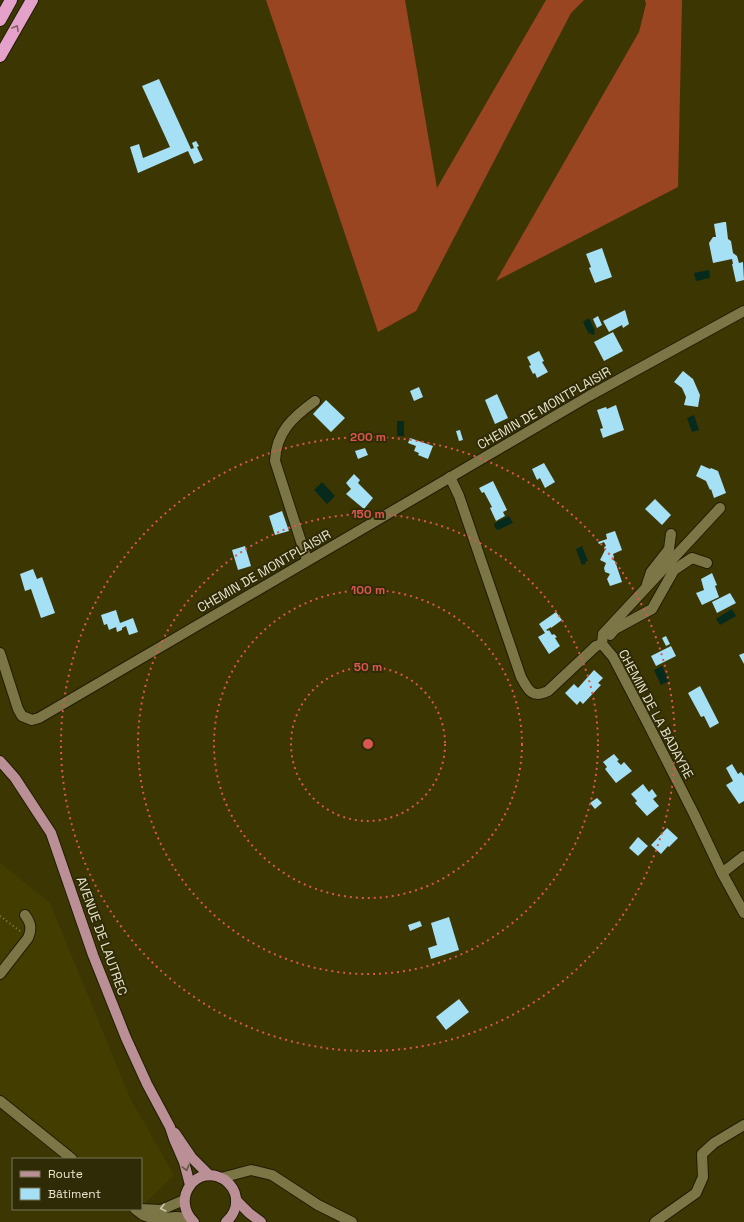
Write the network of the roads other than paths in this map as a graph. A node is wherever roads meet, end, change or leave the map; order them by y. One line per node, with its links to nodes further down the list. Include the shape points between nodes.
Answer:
1 (11, 0): 3 (highway)
2 (32, 0): 4 (highway, one-way to 2)
3 (0, 20)
4 (0, 56)
5 (744, 311): 7 (street, CHEMIN DE MONTPLAISIR, via 589,396)
6 (316, 401): 10 (street, via 285,428 275,451 275,461)
7 (450, 477): 10 (street, CHEMIN DE MONTPLAISIR); 13 (street, CHEMIN DE LA BADAYRE, via 527,688 534,694 541,695 548,691 596,646)
8 (720, 508): 12 (street)
9 (671, 534): 12 (street, via 669,549 651,572)
10 (308, 560): 14 (street, CHEMIN DE MONTPLAISIR, via 39,718 32,720 22,716)
11 (707, 563): 13 (street, via 692,558 674,570 652,609 615,629)
12 (646, 588): 13 (street, via 603,634)
13 (602, 644): 17 (street, CHEMIN DE LA BADAYRE, via 613,657)
14 (0, 652)
15 (0, 761): 23 (main road, AVENUE DE LAUTREC, via 15,778 51,833 126,1038)
16 (744, 856): 17 (street)
17 (722, 873): 18 (street, CHEMIN DE LA BADAYRE)
18 (744, 913)
19 (25, 915): 20 (street, via 29,920 31,932)
20 (0, 974)
21 (1, 1103): 24 (street)
22 (744, 1125): 38 (street, via 714,1143 702,1154 703,1177 696,1193)
23 (170, 1127): 26 (main road, AVENUE DE LAUTREC, via 192,1158); 28 (main road, AVENUE DE LAUTREC, one-way to 28)
24 (71, 1158)
25 (246, 1171): 27 (street); 29 (street); 37 (street, via 272,1175 318,1205)
26 (209, 1175): 27 (main road); 28 (main road, via 195,1180)
27 (221, 1178): 29 (main road)
28 (190, 1185): 30 (main road)
29 (233, 1188): 31 (main road)
30 (184, 1200): 32 (street, one-way to 32, via 161,1210); 34 (main road)
31 (236, 1200): 35 (main road, via 236,1207); 36 (main road)
32 (142, 1209)
33 (136, 1210): 34 (street, via 154,1219 176,1217)
34 (192, 1220)
35 (229, 1221)
36 (261, 1222)
37 (352, 1222)
38 (655, 1222)

